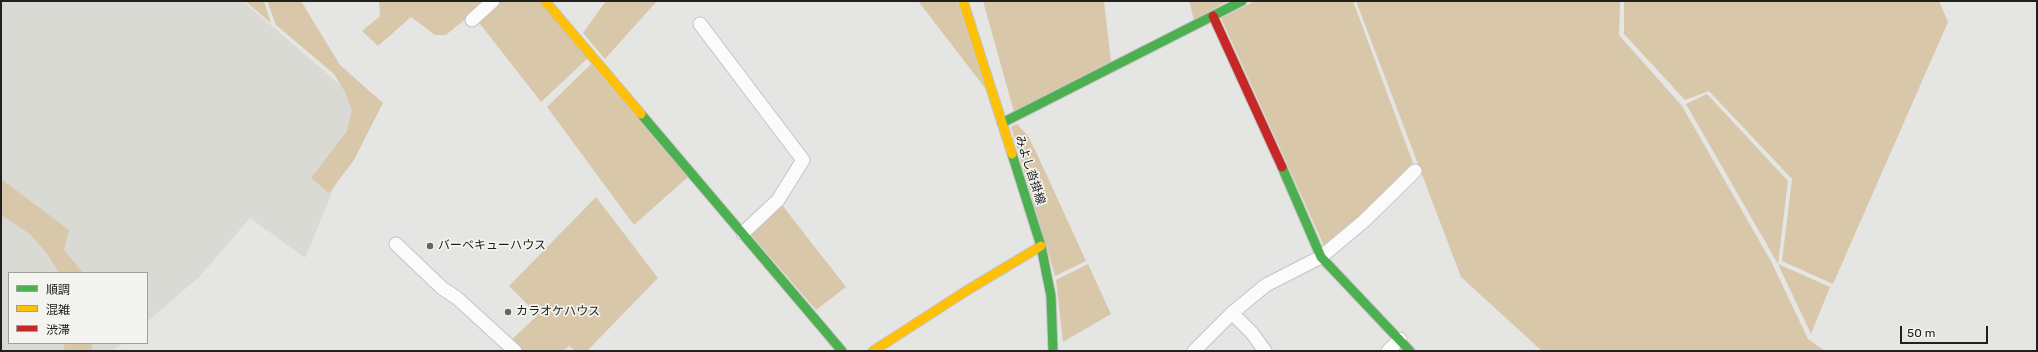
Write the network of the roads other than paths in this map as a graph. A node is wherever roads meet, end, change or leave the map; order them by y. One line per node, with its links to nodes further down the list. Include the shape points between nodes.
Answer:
1 (493, 1): 6 (street)
2 (545, 1): 10 (street)
3 (963, 1): 8 (street, みよし沓掛線)
4 (1242, 1): 5 (street)
5 (1213, 16): 8 (street); 13 (street)
6 (472, 20)
7 (700, 24): 10 (street, via 803,160 778,200)
8 (1002, 124): 12 (street, みよし沓掛線)
9 (1415, 171): 13 (street, via 1364,221)
10 (743, 233): 17 (street)
11 (396, 244): 16 (street)
12 (1041, 246): 18 (street); 19 (street, みよし沓掛線, via 1051,296)
13 (1321, 257): 14 (street, via 1266,285); 15 (street)
14 (1232, 313): 20 (street); 21 (street)
15 (1400, 339): 22 (street); 23 (street)
16 (515, 351)
17 (842, 351)
18 (873, 351)
19 (1053, 351)
20 (1194, 351)
21 (1265, 351)
22 (1388, 351)
23 (1410, 351)

